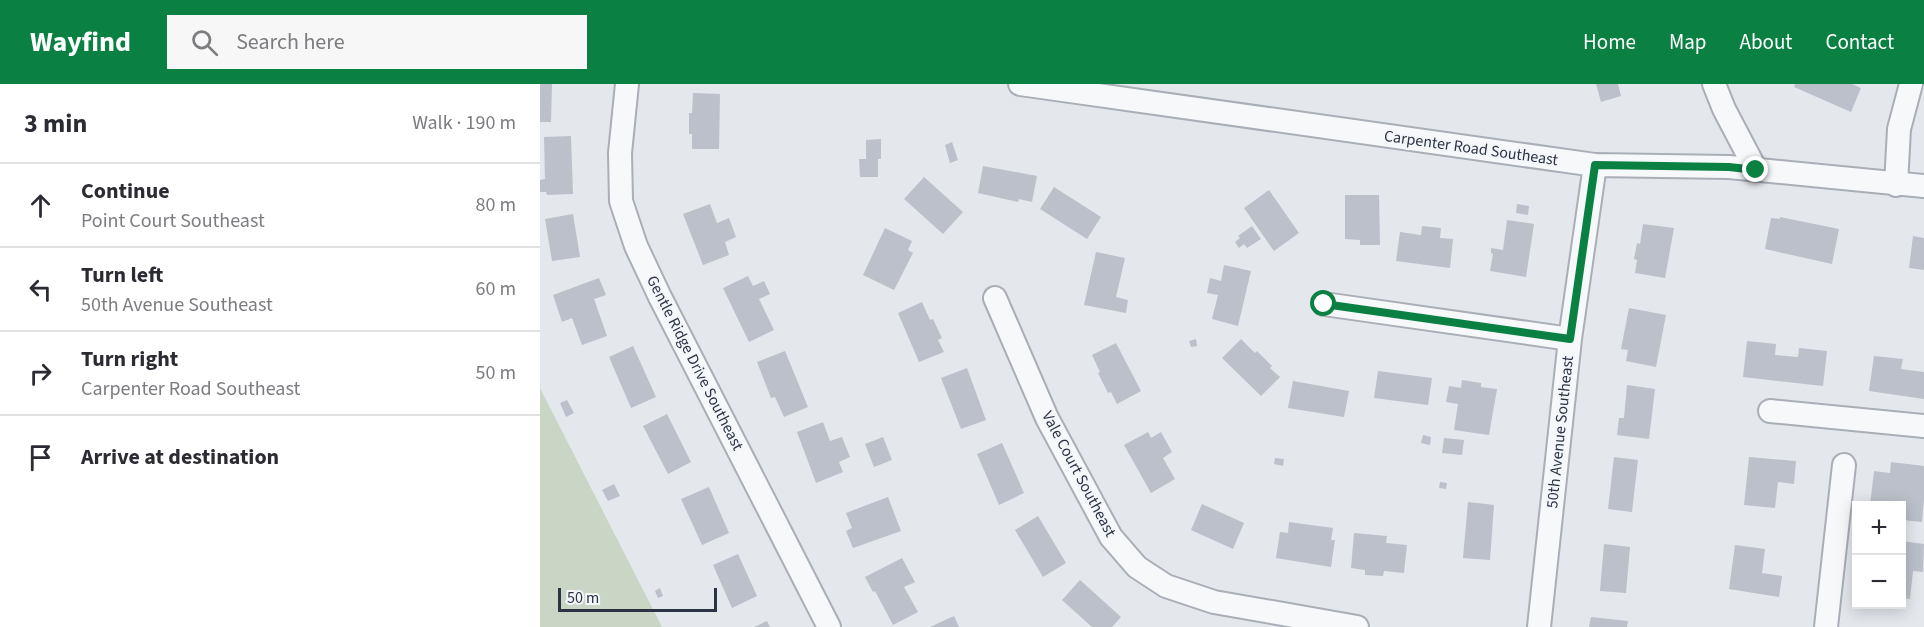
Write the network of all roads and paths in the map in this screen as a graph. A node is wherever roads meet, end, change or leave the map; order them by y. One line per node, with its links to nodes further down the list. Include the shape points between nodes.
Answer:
1 (627, 84): 15 (street, Gentle Ridge Drive Southeast, via 620,153 621,201 636,246)
2 (1020, 84): 5 (street, Carpenter Road Southeast)
3 (1714, 84): 6 (street)
4 (1911, 84): 7 (street, via 1899,129)
5 (1595, 165): 6 (street, Carpenter Road Southeast); 11 (street, 50th Avenue Southeast)
6 (1756, 170): 7 (street, Carpenter Road Southeast)
7 (1896, 185): 8 (street, Carpenter Road Southeast)
8 (1924, 186)
9 (995, 298): 16 (street, Vale Court Southeast, via 1047,418 1111,537 1137,567 1166,586 1214,602)
10 (1324, 304): 11 (street)
11 (1570, 339): 17 (street, 50th Avenue Southeast)
12 (1770, 411): 13 (street)
13 (1924, 426)
14 (1844, 465): 18 (street)
15 (829, 627)
16 (1357, 627)
17 (1539, 627)
18 (1826, 627)

